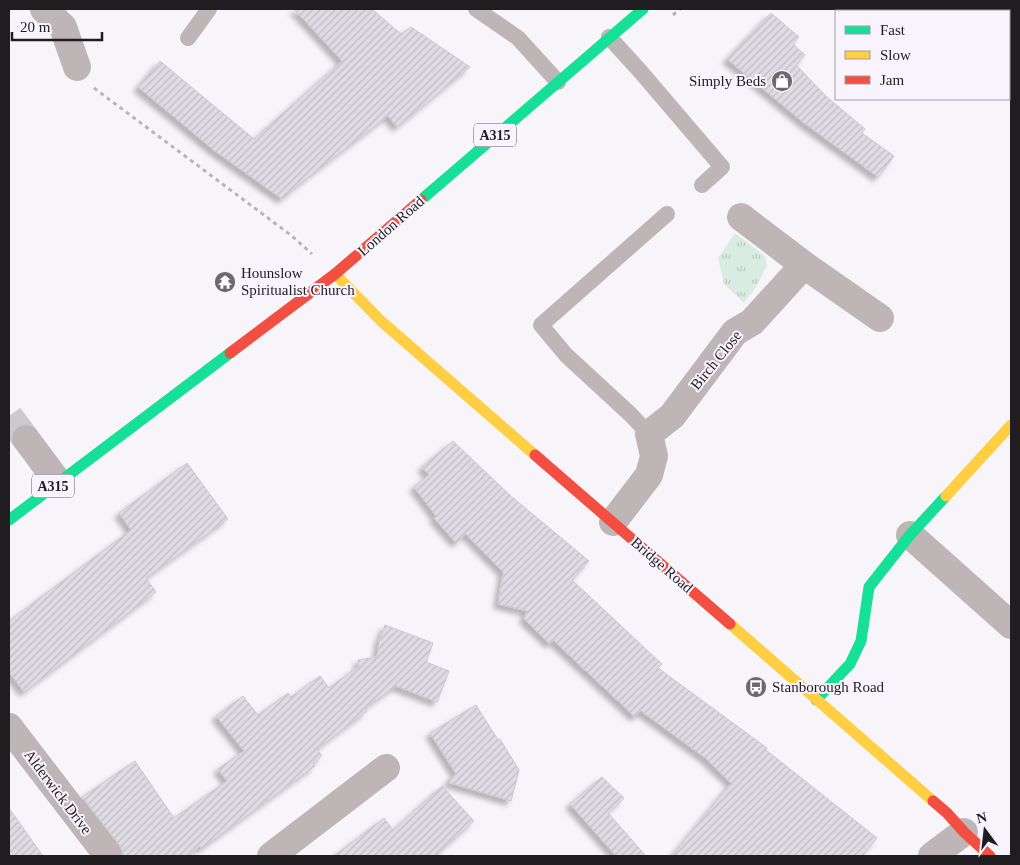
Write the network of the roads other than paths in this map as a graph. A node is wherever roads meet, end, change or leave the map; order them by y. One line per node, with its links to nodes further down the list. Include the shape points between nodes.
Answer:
1 (44, 9): 7 (street, via 63,27)
2 (209, 9): 6 (lane)
3 (476, 9): 8 (lane, via 518,38)
4 (643, 9): 5 (street, London Road / A315)
5 (609, 37): 8 (street, London Road / A315); 9 (lane, via 722,167)
6 (188, 38)
7 (76, 67)
8 (558, 82): 13 (street, London Road / A315)
9 (702, 185)
10 (667, 214): 16 (lane, via 541,325 566,355)
11 (741, 217): 12 (street)
12 (804, 265): 14 (street); 16 (street, Birch Close, via 752,322 735,332 672,416)
13 (335, 274): 18 (street, London Road / A315); 20 (street, Bridge Road, via 381,321)
14 (880, 318)
15 (1011, 425): 21 (street)
16 (649, 434): 20 (street, via 654,456 649,475)
17 (26, 439): 18 (street)
18 (58, 482): 19 (street, London Road / A315)
19 (9, 520)
20 (613, 522): 23 (street, Bridge Road)
21 (910, 535): 22 (street); 23 (street, via 869,587 861,641 850,664)
22 (1011, 625)
23 (816, 700): 26 (street, Bridge Road)
24 (9, 727): 27 (street, Alderwick Drive)
25 (386, 768): 28 (street)
26 (964, 832): 29 (street); 30 (street, Bridge Road)
27 (108, 856)
28 (271, 856)
29 (932, 856)
30 (990, 856)

